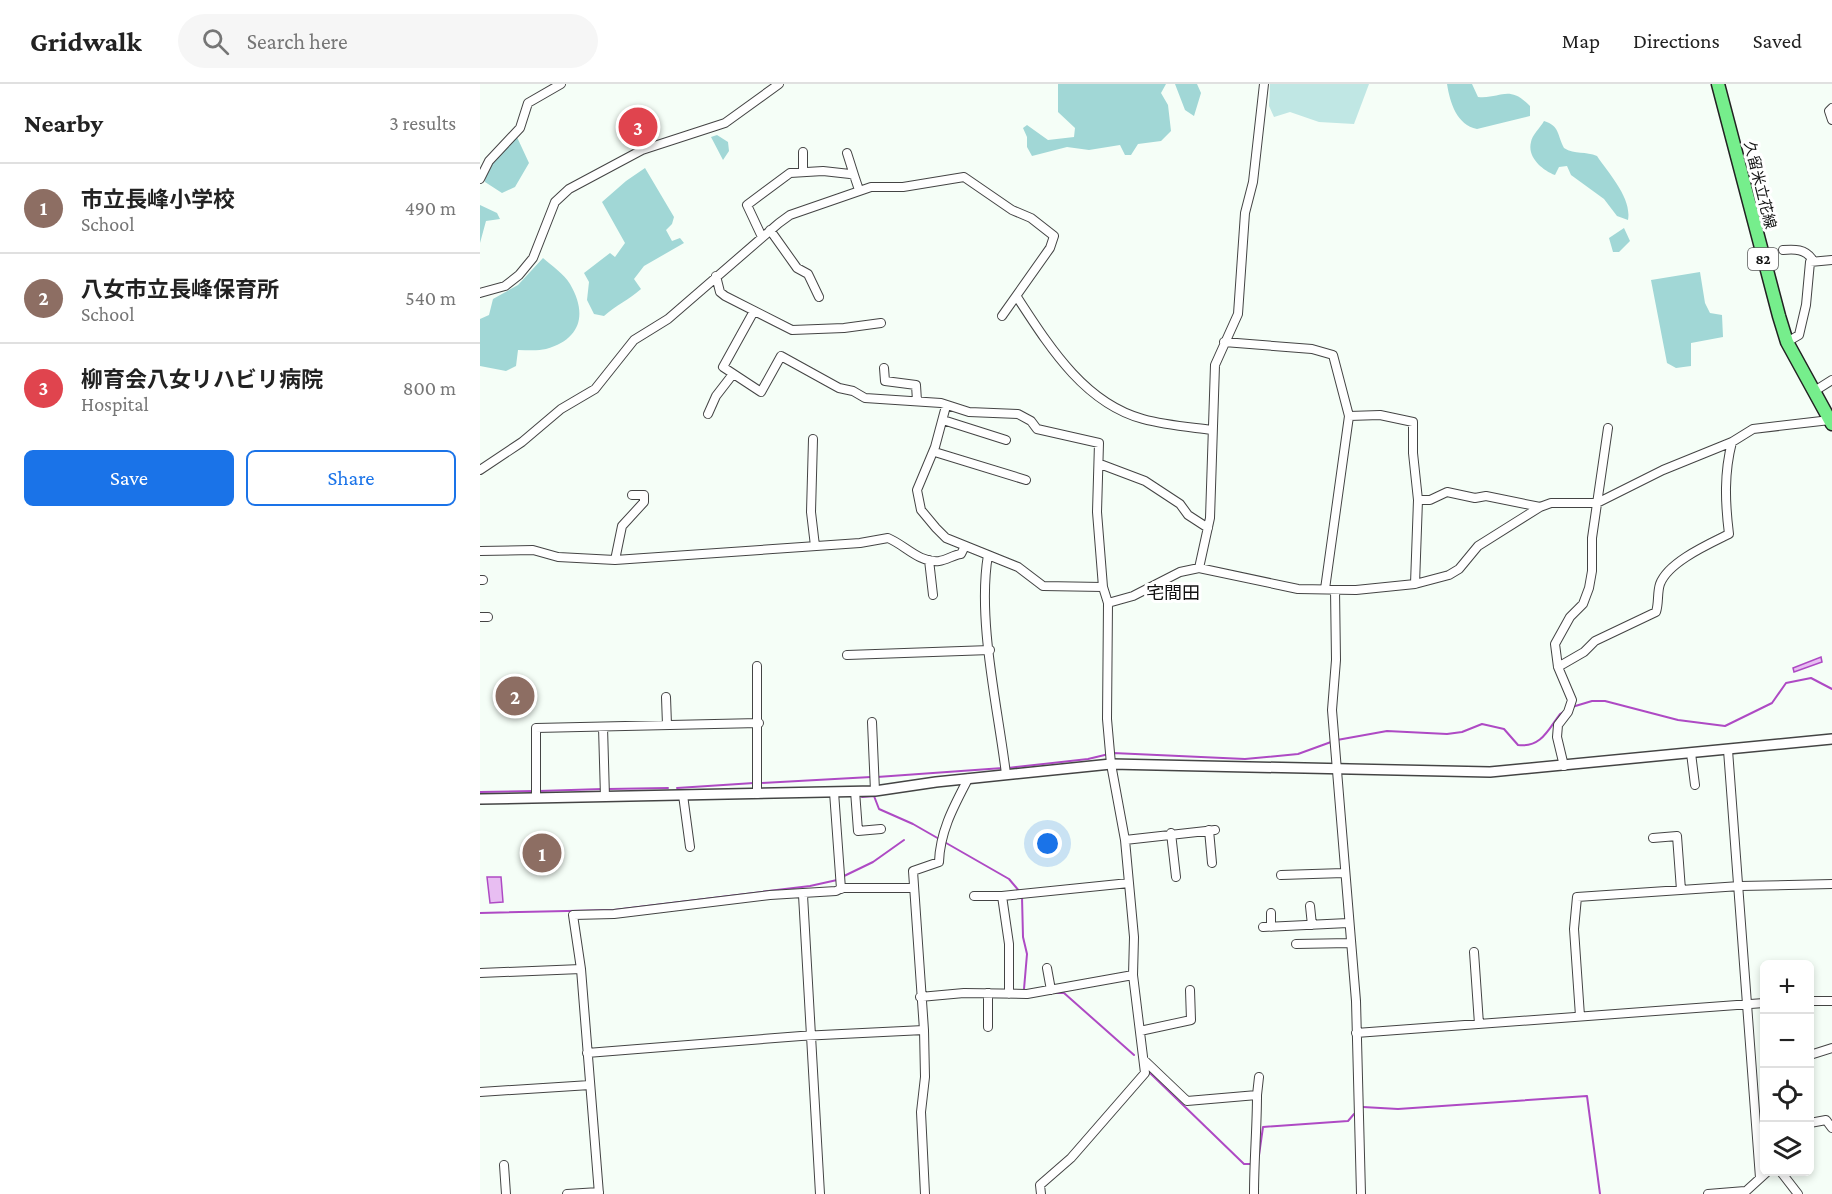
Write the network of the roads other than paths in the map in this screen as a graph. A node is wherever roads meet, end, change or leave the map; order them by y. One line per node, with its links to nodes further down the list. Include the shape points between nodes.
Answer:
1 (561, 84): 13 (street, via 528,104 520,128 489,161)
2 (779, 84): 21 (street, via 725,123 642,150 569,189 555,202 533,258 519,275 505,286)
3 (1263, 84): 27 (street, via 1253,182 1245,213 1238,314)
4 (1718, 84): 28 (main road, 久留米立花線 / 82)
5 (1832, 108): 6 (street)
6 (1832, 120)
7 (802, 152): 10 (street)
8 (847, 153): 11 (street)
9 (949, 169): 12 (street)
10 (803, 170): 11 (street); 16 (street, via 790,173 747,205)
11 (854, 176): 14 (street)
12 (949, 178): 14 (street); 23 (street, via 964,177 1054,236)
13 (480, 179)
14 (859, 190): 15 (street, via 790,215)
15 (770, 230): 16 (street); 22 (street, via 797,268 808,274)
16 (762, 237): 20 (street)
17 (1783, 249): 18 (street, via 1808,253)
18 (1812, 259): 19 (street); 28 (street, via 1799,334)
19 (1832, 260)
20 (716, 276): 24 (street, via 720,292); 46 (street, via 668,319 625,348 595,389)
21 (480, 293)
22 (819, 297)
23 (1017, 297): 25 (street); 40 (street, via 1068,370 1113,407 1143,419)
24 (754, 311): 26 (street, via 797,330); 30 (street, via 723,367)
25 (1002, 316)
26 (881, 323)
27 (1224, 342): 36 (street, via 1312,349 1333,355); 40 (street, via 1215,365)
28 (1787, 342): 32 (main road, 久留米立花線 / 82)
29 (884, 368): 33 (street, via 885,381 916,385)
30 (733, 374): 33 (street, via 762,392 781,356 865,398); 35 (street)
31 (1832, 380): 32 (street)
32 (1813, 392): 38 (main road, 久留米立花線 / 82)
33 (917, 401): 34 (street)
34 (946, 406): 37 (street); 45 (street, via 969,412 1018,414 1037,429 1099,443)
35 (708, 414)
36 (1349, 416): 49 (street, via 1380,415 1413,423); 62 (street)
37 (943, 420): 42 (street); 54 (street, via 917,490 921,510 936,528 946,538)
38 (1831, 422): 43 (street, via 1780,420)
39 (1608, 428): 50 (street)
40 (1211, 430): 52 (street, via 1213,489)
41 (813, 439): 53 (street, via 811,512)
42 (1006, 440)
43 (1732, 442): 50 (street, via 1664,470 1610,501); 69 (street, via 1726,464 1729,534 1692,553 1666,574 1659,586 1656,612 1595,641)
44 (938, 453): 47 (street)
45 (1100, 464): 52 (street, via 1145,481); 61 (street, via 1097,512)
46 (480, 470)
47 (1026, 480)
48 (632, 495): 57 (street, via 644,495 644,502 622,526)
49 (1418, 500): 51 (street, via 1430,500 1447,492 1466,497 1485,495); 60 (street)
50 (1597, 503): 51 (street, via 1551,503); 69 (street, via 1589,588 1583,604 1570,617 1555,644)
51 (1540, 507): 60 (street, via 1478,546 1459,569)
52 (1208, 528): 59 (street)
53 (815, 546): 57 (street); 58 (street, via 888,538)
54 (965, 546): 56 (street); 58 (street, via 961,554 942,561)
55 (480, 551): 57 (street, via 533,550 558,557)
56 (988, 555): 61 (street, via 1018,567 1043,586); 66 (street, via 984,580)
57 (615, 560)
58 (929, 560): 64 (street)
59 (1199, 568): 62 (street, via 1298,589); 65 (street, via 1180,572 1133,596)
60 (1415, 584): 63 (street)
61 (1104, 587): 65 (street)
62 (1325, 590): 63 (street)
63 (1335, 590): 80 (street, via 1332,710)
64 (933, 595)
65 (1108, 603): 78 (street, via 1107,719)
66 (990, 650): 67 (street); 81 (street)
67 (847, 655)
68 (757, 666): 72 (street)
69 (1558, 667): 79 (street, via 1572,700 1558,725)
70 (666, 697): 73 (street)
71 (872, 722): 85 (street)
72 (759, 723): 73 (street); 87 (street)
73 (667, 725): 74 (street)
74 (603, 726): 89 (street); 90 (street, via 536,728)
75 (1832, 739): 76 (street)
76 (1728, 750): 77 (street); 103 (street)
77 (1691, 753): 79 (street); 83 (street)
78 (1111, 761): 80 (street); 81 (street); 95 (street)
79 (1564, 766): 80 (street, via 1454,773)
80 (1338, 770): 98 (street)
81 (1006, 774): 82 (street)
82 (968, 779): 85 (street); 104 (street, via 940,842 939,862 913,871)
83 (1695, 785)
84 (855, 791): 85 (street); 86 (street); 92 (street, via 858,831)
85 (875, 791)
86 (834, 792): 87 (street); 105 (street)
87 (757, 794): 88 (street)
88 (683, 795): 89 (street); 96 (street)
89 (605, 796): 90 (street)
90 (536, 798): 91 (street)
91 (480, 799)
92 (881, 829)
93 (1171, 833): 95 (street); 97 (street, via 1212,830); 100 (street)
94 (1653, 838): 106 (street, via 1677,836)
95 (1125, 840): 101 (street)
96 (690, 847)
97 (1214, 858)
98 (1344, 873): 99 (street); 112 (street)
99 (1281, 875)
100 (1176, 877)
101 (1129, 883): 109 (street); 120 (street)
102 (1832, 884): 103 (street)
103 (1740, 886): 106 (street); 129 (street)
104 (914, 888): 105 (street); 125 (street)
105 (841, 889): 107 (street)
106 (1681, 890): 130 (street, via 1577,897 1574,929)
107 (803, 895): 118 (street, via 573,915); 136 (street)
108 (974, 896): 109 (street)
109 (1002, 897): 124 (street, via 1009,944)
110 (1310, 906): 113 (street)
111 (1271, 913): 113 (street, via 1267,927)
112 (1348, 923): 113 (street); 114 (street)
113 (1312, 925)
114 (1350, 943): 115 (street); 135 (street)
115 (1296, 944)
116 (1474, 952): 131 (street)
117 (1047, 968): 121 (street)
118 (581, 969): 119 (street); 138 (street)
119 (480, 973)
120 (1133, 975): 121 (street); 134 (street)
121 (1051, 990): 124 (street)
122 (1190, 990): 134 (street, via 1191,1020)
123 (988, 993): 124 (street); 125 (street); 132 (street)
124 (1009, 994)
125 (920, 997): 133 (street)
126 (1814, 1001): 127 (street)
127 (1832, 1001)
128 (1760, 1003): 129 (street)
129 (1747, 1004): 130 (street); 150 (street)
130 (1580, 1016): 131 (street)
131 (1479, 1024): 135 (street)
132 (988, 1027)
133 (924, 1030): 136 (street); 156 (street, via 921,1113)
134 (1140, 1030): 140 (street)
135 (1356, 1033): 159 (street)
136 (811, 1037): 138 (street); 155 (street)
137 (1832, 1048): 139 (street)
138 (587, 1053): 142 (street)
139 (1814, 1053)
140 (1144, 1060): 144 (street, via 1187,1101); 157 (street, via 1145,1073 1071,1158 1045,1179 1040,1185)
141 (1259, 1077): 144 (street)
142 (590, 1085): 143 (street); 151 (street)
143 (480, 1092)
144 (1257, 1095): 158 (street)
145 (1814, 1122): 146 (street, via 1826,1120)
146 (1832, 1128)
147 (504, 1165): 153 (street)
148 (1762, 1176): 150 (street)
149 (1784, 1176): 161 (street)
150 (1760, 1178): 152 (street)
151 (599, 1193): 154 (street)
152 (1744, 1193): 160 (street)
153 (506, 1194)
154 (567, 1194)
155 (820, 1194)
156 (925, 1194)
157 (1041, 1194)
158 (1254, 1194)
159 (1361, 1194)
160 (1708, 1194)
161 (1798, 1194)

